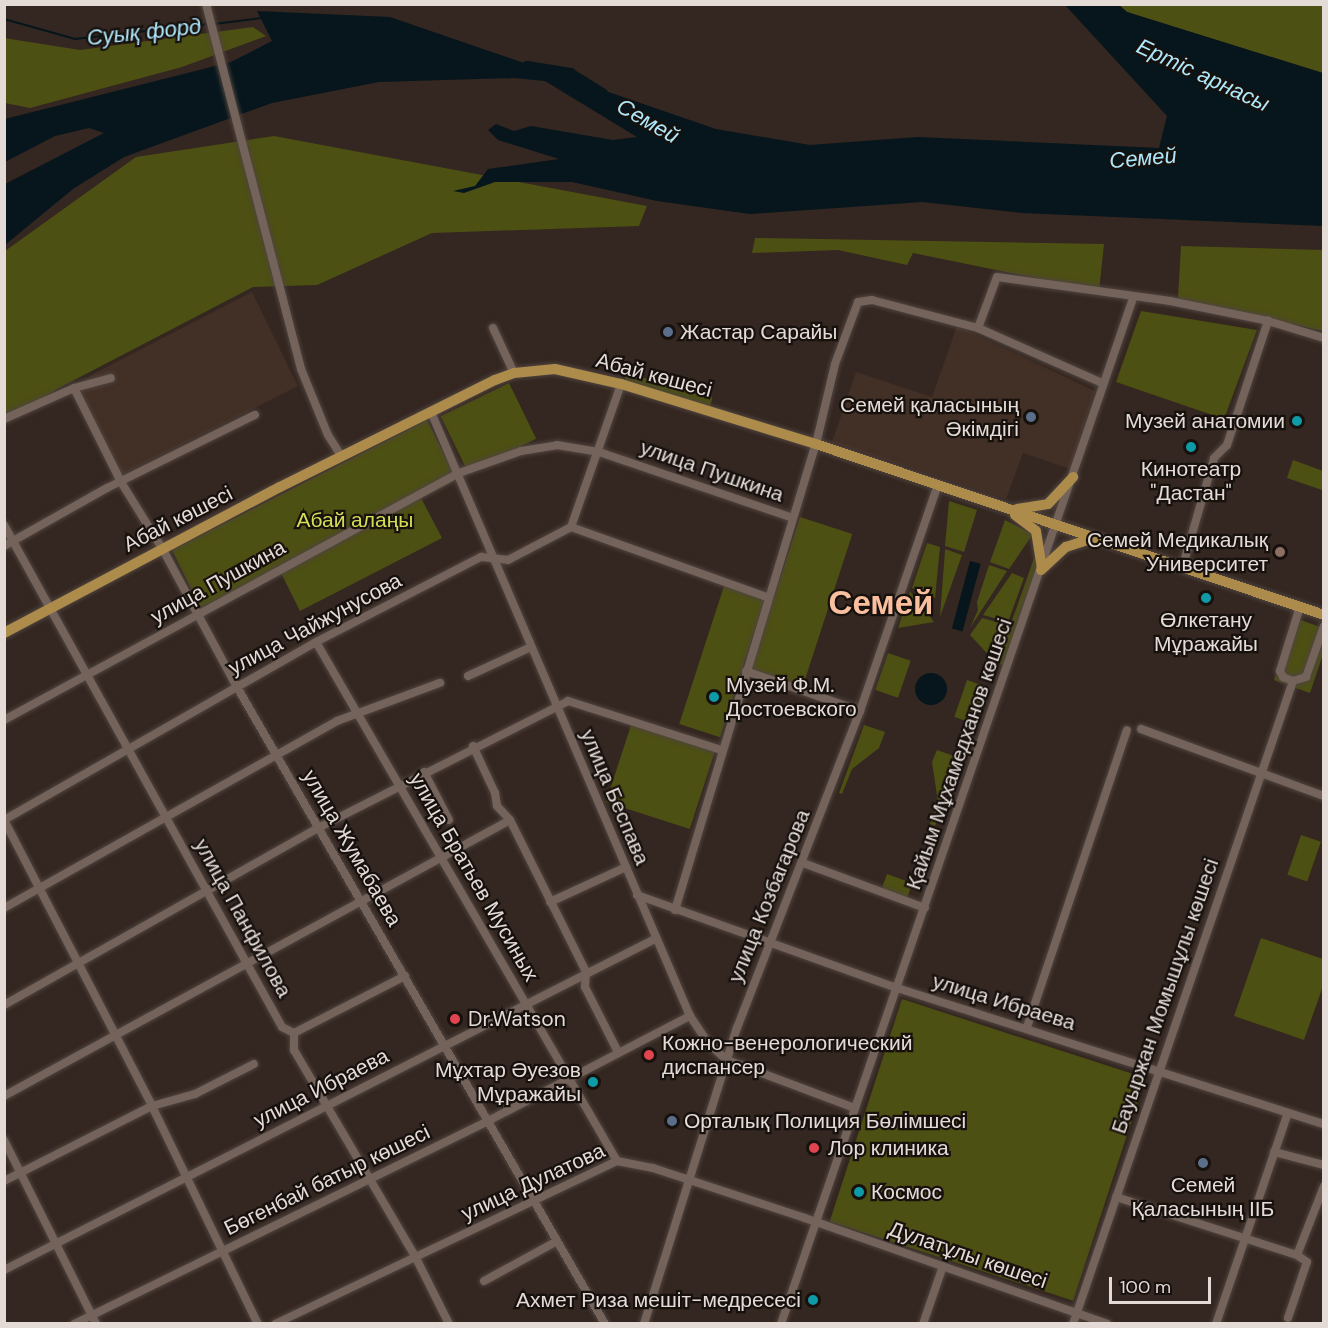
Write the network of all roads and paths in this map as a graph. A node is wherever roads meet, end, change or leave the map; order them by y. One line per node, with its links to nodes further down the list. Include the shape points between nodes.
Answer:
1 (206, 4): 17 (street, via 279,296 301,369 328,435)
2 (1133, 298): 3 (street, via 1170,301); 5 (street, via 997,278); 9 (street, Қайым Мұхамедханов көшесі)
3 (1268, 321): 6 (street); 32 (street, via 1227,445 1214,458)
4 (493, 328): 7 (street)
5 (978, 328): 9 (street); 15 (street, via 872,300 858,302 835,364)
6 (1323, 338)
7 (514, 373): 10 (main road, Абай көшесі, via 555,369); 12 (main road, Абай көшесі)
8 (111, 378): 11 (street)
9 (1102, 383): 19 (street, Қайым Мұхамедханов көшесі)
10 (621, 384): 15 (main road, Абай көшесі); 16 (street)
11 (74, 388): 14 (street); 20 (street, улица Жумабаева)
12 (431, 412): 17 (main road, Абай көшесі); 18 (street, улица Беспава)
13 (255, 415): 20 (street)
14 (4, 419)
15 (816, 444): 21 (main road, Абай көшесі); 23 (street)
16 (599, 452): 18 (street, улица Пушкина, via 557,445 521,451); 23 (street, улица Пушкина); 26 (street)
17 (341, 456): 30 (main road, Абай көшесі)
18 (459, 473): 31 (street, улица Беспава); 37 (street, улица Пушкина)
19 (1073, 477): 22 (main road, via 1048,504); 24 (street, Қайым Мұхамедханов көшесі)
20 (121, 482): 28 (street); 30 (street, улица Жумабаева)
21 (938, 485): 22 (main road, Абай көшесі); 50 (street, улица Козбагарова)
22 (1008, 509): 24 (main road, Абай көшесі); 33 (main road, via 1036,531)
23 (793, 518): 34 (street)
24 (1055, 524): 27 (main road, Абай көшесі); 33 (street, Қайым Мұхамедханов көшесі)
25 (4, 525): 28 (street, улица Панфилова)
26 (571, 527): 31 (street, улица Чайжунусова, via 508,560); 34 (street)
27 (1097, 537): 32 (main road, Абай көшесі); 33 (main road, via 1066,547)
28 (14, 541): 29 (street); 36 (street, улица Панфилова)
29 (4, 546)
30 (162, 548): 36 (main road, Абай көшесі); 37 (street, улица Жумабаева)
31 (491, 558): 41 (street, улица Чайжунусова, via 481,557); 42 (street, улица Беспава)
32 (1183, 565): 35 (main road, Абай көшесі)
33 (1041, 569): 77 (street, Қайым Мұхамедханов көшесі)
34 (769, 598): 43 (street)
35 (1297, 605): 38 (main road, Абай көшесі); 46 (street, via 1280,670 1283,677)
36 (49, 608): 40 (main road, Абай көшесі); 44 (street, улица Панфилова)
37 (195, 613): 44 (street, улица Пушкина); 48 (street, улица Жумабаева)
38 (1323, 615)
39 (1323, 626): 46 (street, via 1306,677)
40 (4, 633)
41 (316, 642): 48 (street, улица Чайжунусова); 51 (street, улица Братьев Мусиных)
42 (531, 647): 45 (street); 49 (street, улица Беспава)
43 (746, 671): 50 (street); 57 (street)
44 (87, 675): 52 (street, улица Пушкина); 56 (street, улица Панфилова)
45 (468, 676)
46 (1293, 681): 60 (street, Бауыржан Момышұлы көшесі)
47 (440, 683): 51 (street)
48 (237, 687): 56 (street, улица Чайжунусова); 58 (street, улица Жумабаева)
49 (556, 706): 55 (street); 57 (street, via 575,700); 70 (street, улица Беспава)
50 (860, 711): 69 (street, улица Козбагарова)
51 (360, 713): 58 (street); 61 (street, улица Братьев Мусиных)
52 (4, 720)
53 (1141, 729): 60 (street)
54 (1127, 730): 89 (street)
55 (473, 746): 59 (street); 66 (street, via 497,806)
56 (127, 748): 63 (street, улица Панфилова); 64 (street, улица Чайжунусова)
57 (722, 750): 78 (street)
58 (277, 753): 63 (street); 67 (street, улица Жумабаева)
59 (424, 772): 61 (street); 65 (street)
60 (1261, 774): 62 (street); 96 (street, Бауыржан Момышұлы көшесі)
61 (400, 786): 67 (street); 68 (street, улица Братьев Мусиных)
62 (1323, 796)
63 (166, 817): 71 (street); 72 (street, улица Панфилова)
64 (4, 820): 71 (street)
65 (449, 820)
66 (510, 820): 68 (street); 75 (street)
67 (320, 826): 72 (street); 74 (street, улица Жумабаева)
68 (444, 857): 74 (street); 86 (street, улица Братьев Мусиных)
69 (803, 863): 77 (street); 80 (street, улица Козбагарова)
70 (626, 867): 73 (street, улица Беспава); 75 (street)
71 (38, 890): 76 (street); 82 (street)
72 (208, 890): 81 (street, улица Панфилова); 82 (street)
73 (637, 895): 78 (street, улица Ибраева); 79 (street, улица Беспава)
74 (363, 902): 81 (street); 84 (street, улица Жумабаева)
75 (550, 902): 83 (street)
76 (4, 908)
77 (925, 908): 85 (street, Қайым Мұхамедханов көшесі)
78 (675, 910): 80 (street, улица Ибраева)
79 (655, 939): 83 (street, улица Ибраева); 88 (street, улица Беспава)
80 (769, 944): 85 (street, улица Ибраева); 94 (street, улица Козбагарова)
81 (249, 963): 90 (street, улица Панфилова, via 282,1027); 91 (street)
82 (77, 964): 87 (street); 91 (street)
83 (586, 972): 86 (street, улица Ибраева); 93 (street, via 585,987)
84 (405, 975): 90 (street); 92 (street, улица Жумабаева)
85 (897, 987): 89 (street, улица Ибраева); 101 (street, Қайым Мұхамедханов көшесі)
86 (527, 1004): 92 (street, улица Ибраева); 97 (street, улица Братьев Мусиных)
87 (4, 1005)
88 (690, 1016): 93 (street, Бөгенбай батыр көшесі); 94 (street, улица Беспава, via 709,1044)
89 (1027, 1028): 96 (street, улица Ибраева)
90 (294, 1033): 99 (street, via 294,1050)
91 (116, 1036): 98 (street); 100 (street)
92 (444, 1046): 99 (street, улица Ибраева); 103 (street, улица Жумабаева)
93 (618, 1052): 97 (street, Бөгенбай батыр көшесі)
94 (726, 1060): 101 (street, улица Беспава); 112 (street, улица Козбагарова)
95 (254, 1064): 100 (street, via 195,1094)
96 (1157, 1070): 102 (street, улица Ибраева); 115 (street, Бауыржан Момышұлы көшесі)
97 (569, 1078): 103 (street, Бөгенбай батыр көшесі); 107 (street, улица Братьев Мусиных)
98 (4, 1096)
99 (326, 1105): 110 (street, улица Ибраева); 111 (street)
100 (152, 1106): 109 (street); 110 (street)
101 (855, 1108): 117 (street, Қайым Мұхамедханов көшесі)
102 (1288, 1113): 104 (street, улица Ибраева); 106 (street)
103 (488, 1121): 111 (street, Бөгенбай батыр көшесі); 116 (street, улица Жумабаева)
104 (1323, 1124)
105 (4, 1140): 109 (street)
106 (1274, 1152): 108 (street); 118 (street)
107 (617, 1161): 112 (street, улица Дулатова); 116 (street, улица Дулатова)
108 (1323, 1165)
109 (21, 1172): 113 (street); 120 (street)
110 (188, 1178): 120 (street, улица Ибраева); 121 (street)
111 (370, 1179): 121 (street, Бөгенбай батыр көшесі); 123 (street)
112 (688, 1179): 117 (street, улица Дулатова); 136 (street, улица Козбагарова)
113 (4, 1181)
114 (1323, 1186): 122 (street)
115 (1116, 1197): 118 (street); 127 (street, Бауыржан Момышұлы көшесі)
116 (534, 1201): 119 (street, улица Жумабаева); 123 (street, улица Дулатова)
117 (816, 1221): 124 (street, Дулатұлы көшесі); 137 (street, Қайым Мұхамедханов көшесі)
118 (1244, 1239): 122 (street); 141 (street)
119 (557, 1240): 126 (street); 135 (street, улица Жумабаева)
120 (58, 1242): 125 (street, улица Ибраева); 128 (street)
121 (224, 1251): 128 (street, Бөгенбай батыр көшесі); 132 (street)
122 (1297, 1255): 129 (street, via 1307,1262)
123 (415, 1256): 133 (street, улица Дулатова); 134 (street)
124 (943, 1266): 127 (street, Дулатұлы көшесі); 138 (street)
125 (4, 1270)
126 (484, 1281)
127 (1077, 1312): 139 (street, Бауыржан Момышұлы көшесі); 140 (street, Дулатұлы көшесі)
128 (92, 1315): 130 (street, Бөгенбай батыр көшесі); 131 (street)
129 (1288, 1318)
130 (74, 1323)
131 (96, 1323)
132 (258, 1323)
133 (275, 1323)
134 (449, 1323)
135 (605, 1323)
136 (644, 1323)
137 (781, 1323)
138 (923, 1323)
139 (1073, 1323)
140 (1107, 1323)
141 (1216, 1323)

